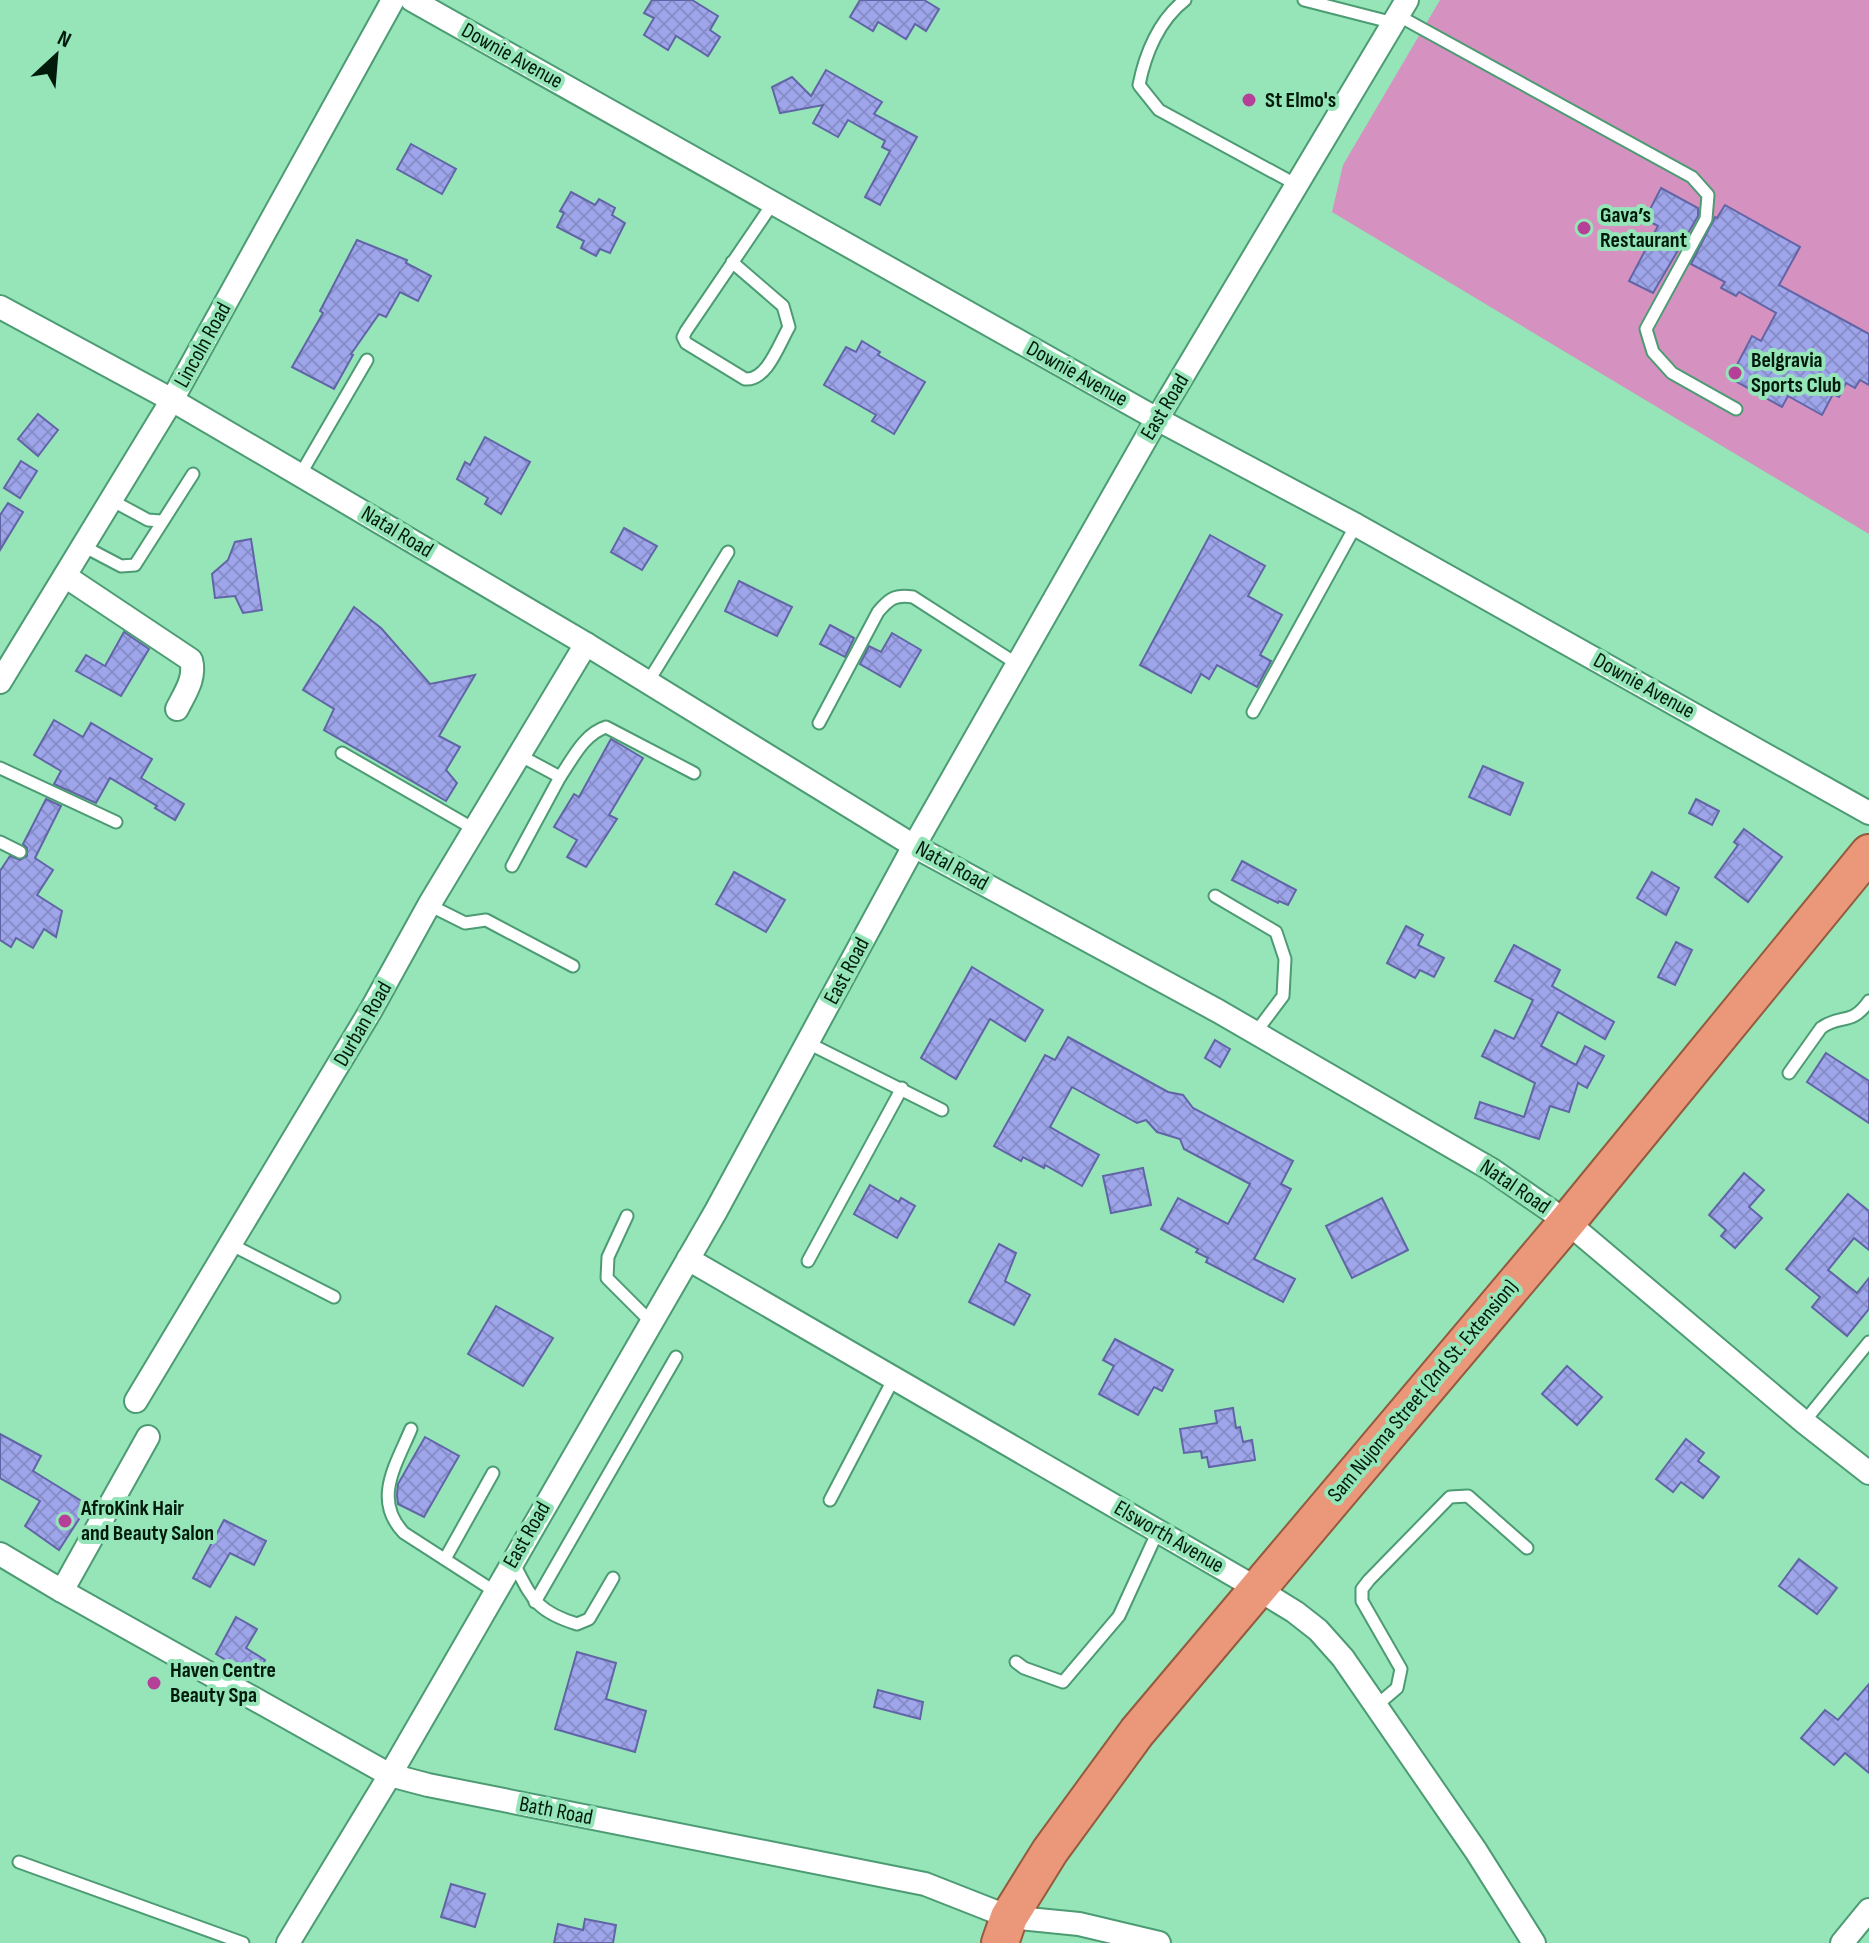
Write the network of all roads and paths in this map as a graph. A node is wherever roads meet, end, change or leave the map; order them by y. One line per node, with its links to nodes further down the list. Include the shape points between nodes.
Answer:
1 (393, 0): 11 (street, Lincoln Road)
2 (412, 0): 7 (street, Downie Avenue)
3 (1185, 0): 6 (lane, via 1172,10 1144,58 1139,85 1159,110)
4 (1304, 0): 5 (lane)
5 (1400, 13): 6 (street, East Road); 12 (lane, via 1692,177 1708,195 1706,219 1646,329 1653,352 1672,373)
6 (1297, 185): 13 (street, East Road)
7 (773, 203): 8 (lane); 13 (street, Downie Avenue)
8 (732, 262): 8 (lane, via 683,337 753,380 762,374 789,327 783,306)
9 (0, 307): 11 (street, Natal Road)
10 (367, 360): 15 (lane)
11 (172, 400): 15 (street, Natal Road); 16 (street, Lincoln Road)
12 (1736, 409)
13 (1157, 419): 18 (street, Downie Avenue); 23 (street, East Road)
14 (193, 474): 17 (lane)
15 (300, 475): 22 (street, Natal Road)
16 (111, 500): 17 (lane, via 148,520); 19 (street, Lincoln Road)
17 (161, 521): 19 (lane, via 135,565 121,566)
18 (1356, 525): 27 (lane); 34 (street, Downie Avenue)
19 (83, 546): 21 (street, Lincoln Road)
20 (728, 552): 25 (lane)
21 (65, 576): 24 (street, Lincoln Road); 26 (street, via 191,660 192,679)
22 (586, 644): 25 (street, Natal Road); 30 (street, Durban Road)
23 (1017, 664): 28 (lane, via 913,597 890,598); 38 (street, East Road)
24 (0, 682)
25 (648, 682): 38 (street, Natal Road)
26 (177, 709)
27 (1253, 712)
28 (819, 723)
29 (342, 753): 36 (lane)
30 (521, 756): 33 (lane); 36 (street, Durban Road)
31 (0, 768): 35 (lane)
32 (694, 773): 33 (lane, via 606,727 583,742)
33 (560, 777): 41 (lane)
34 (1869, 813)
35 (116, 822)
36 (474, 829): 43 (street, Durban Road)
37 (0, 842): 39 (lane)
38 (914, 846): 46 (street, Natal Road); 47 (street, East Road)
39 (20, 852)
40 (1869, 853): 52 (highway, Sam Nujoma Street (2nd St. Extension))
41 (512, 866)
42 (1215, 896): 46 (lane, via 1276,932 1281,945 1283,996)
43 (429, 905): 44 (lane, via 465,923 486,920); 53 (street, Durban Road)
44 (573, 966)
45 (1869, 1001): 48 (lane, via 1858,1015 1821,1028)
46 (1256, 1032): 52 (street, Natal Road, via 1492,1170)
47 (808, 1043): 49 (lane); 54 (street, East Road)
48 (1789, 1073)
49 (902, 1088): 50 (lane); 55 (lane)
50 (942, 1110)
51 (627, 1216): 57 (lane, via 608,1257 607,1278)
52 (1567, 1222): 62 (street, Natal Road); 74 (highway, Sam Nujoma Street (2nd St. Extension))
53 (232, 1245): 56 (lane); 61 (street, Durban Road)
54 (688, 1259): 57 (street, East Road); 60 (street, Elsworth Avenue)
55 (808, 1261)
56 (334, 1297)
57 (651, 1322): 72 (street, East Road)
58 (1869, 1342): 62 (lane)
59 (676, 1357): 77 (lane)
60 (894, 1378): 67 (lane); 68 (street, Elsworth Avenue)
61 (136, 1401)
62 (1804, 1422): 66 (street, Natal Road)
63 (411, 1429): 71 (lane, via 389,1481 387,1509 404,1533)
64 (148, 1437): 75 (street)
65 (493, 1473): 71 (lane)
66 (1869, 1473)
67 (830, 1500)
68 (1158, 1531): 74 (street, Elsworth Avenue); 78 (lane, via 1119,1616 1063,1682)
69 (1527, 1548): 79 (lane, via 1468,1496 1450,1497 1369,1580 1362,1601 1401,1669 1397,1688)
70 (0, 1554): 75 (street, Bath Road)
71 (445, 1559): 76 (lane)
72 (512, 1560): 76 (street, East Road); 77 (lane); 80 (lane)
73 (613, 1578): 77 (lane, via 589,1619 577,1624 555,1617)
74 (1256, 1588): 79 (street, Elsworth Avenue, via 1318,1630); 83 (highway, Sam Nujoma Street (2nd St. Extension), via 1097,1785 1050,1851)
75 (62, 1591): 80 (street, Bath Road)
76 (494, 1591): 80 (street, East Road)
77 (535, 1602)
78 (1016, 1662)
79 (1377, 1705): 87 (street, Elsworth Avenue)
80 (390, 1775): 83 (street, Bath Road, via 925,1884); 85 (street, East Road)
81 (19, 1862): 84 (lane)
82 (1869, 1910): 88 (street)
83 (1005, 1930): 86 (street, Bath Road, via 1079,1924)
84 (243, 1943)
85 (288, 1943)
86 (1159, 1943)
87 (1534, 1943)
88 (1842, 1943)

